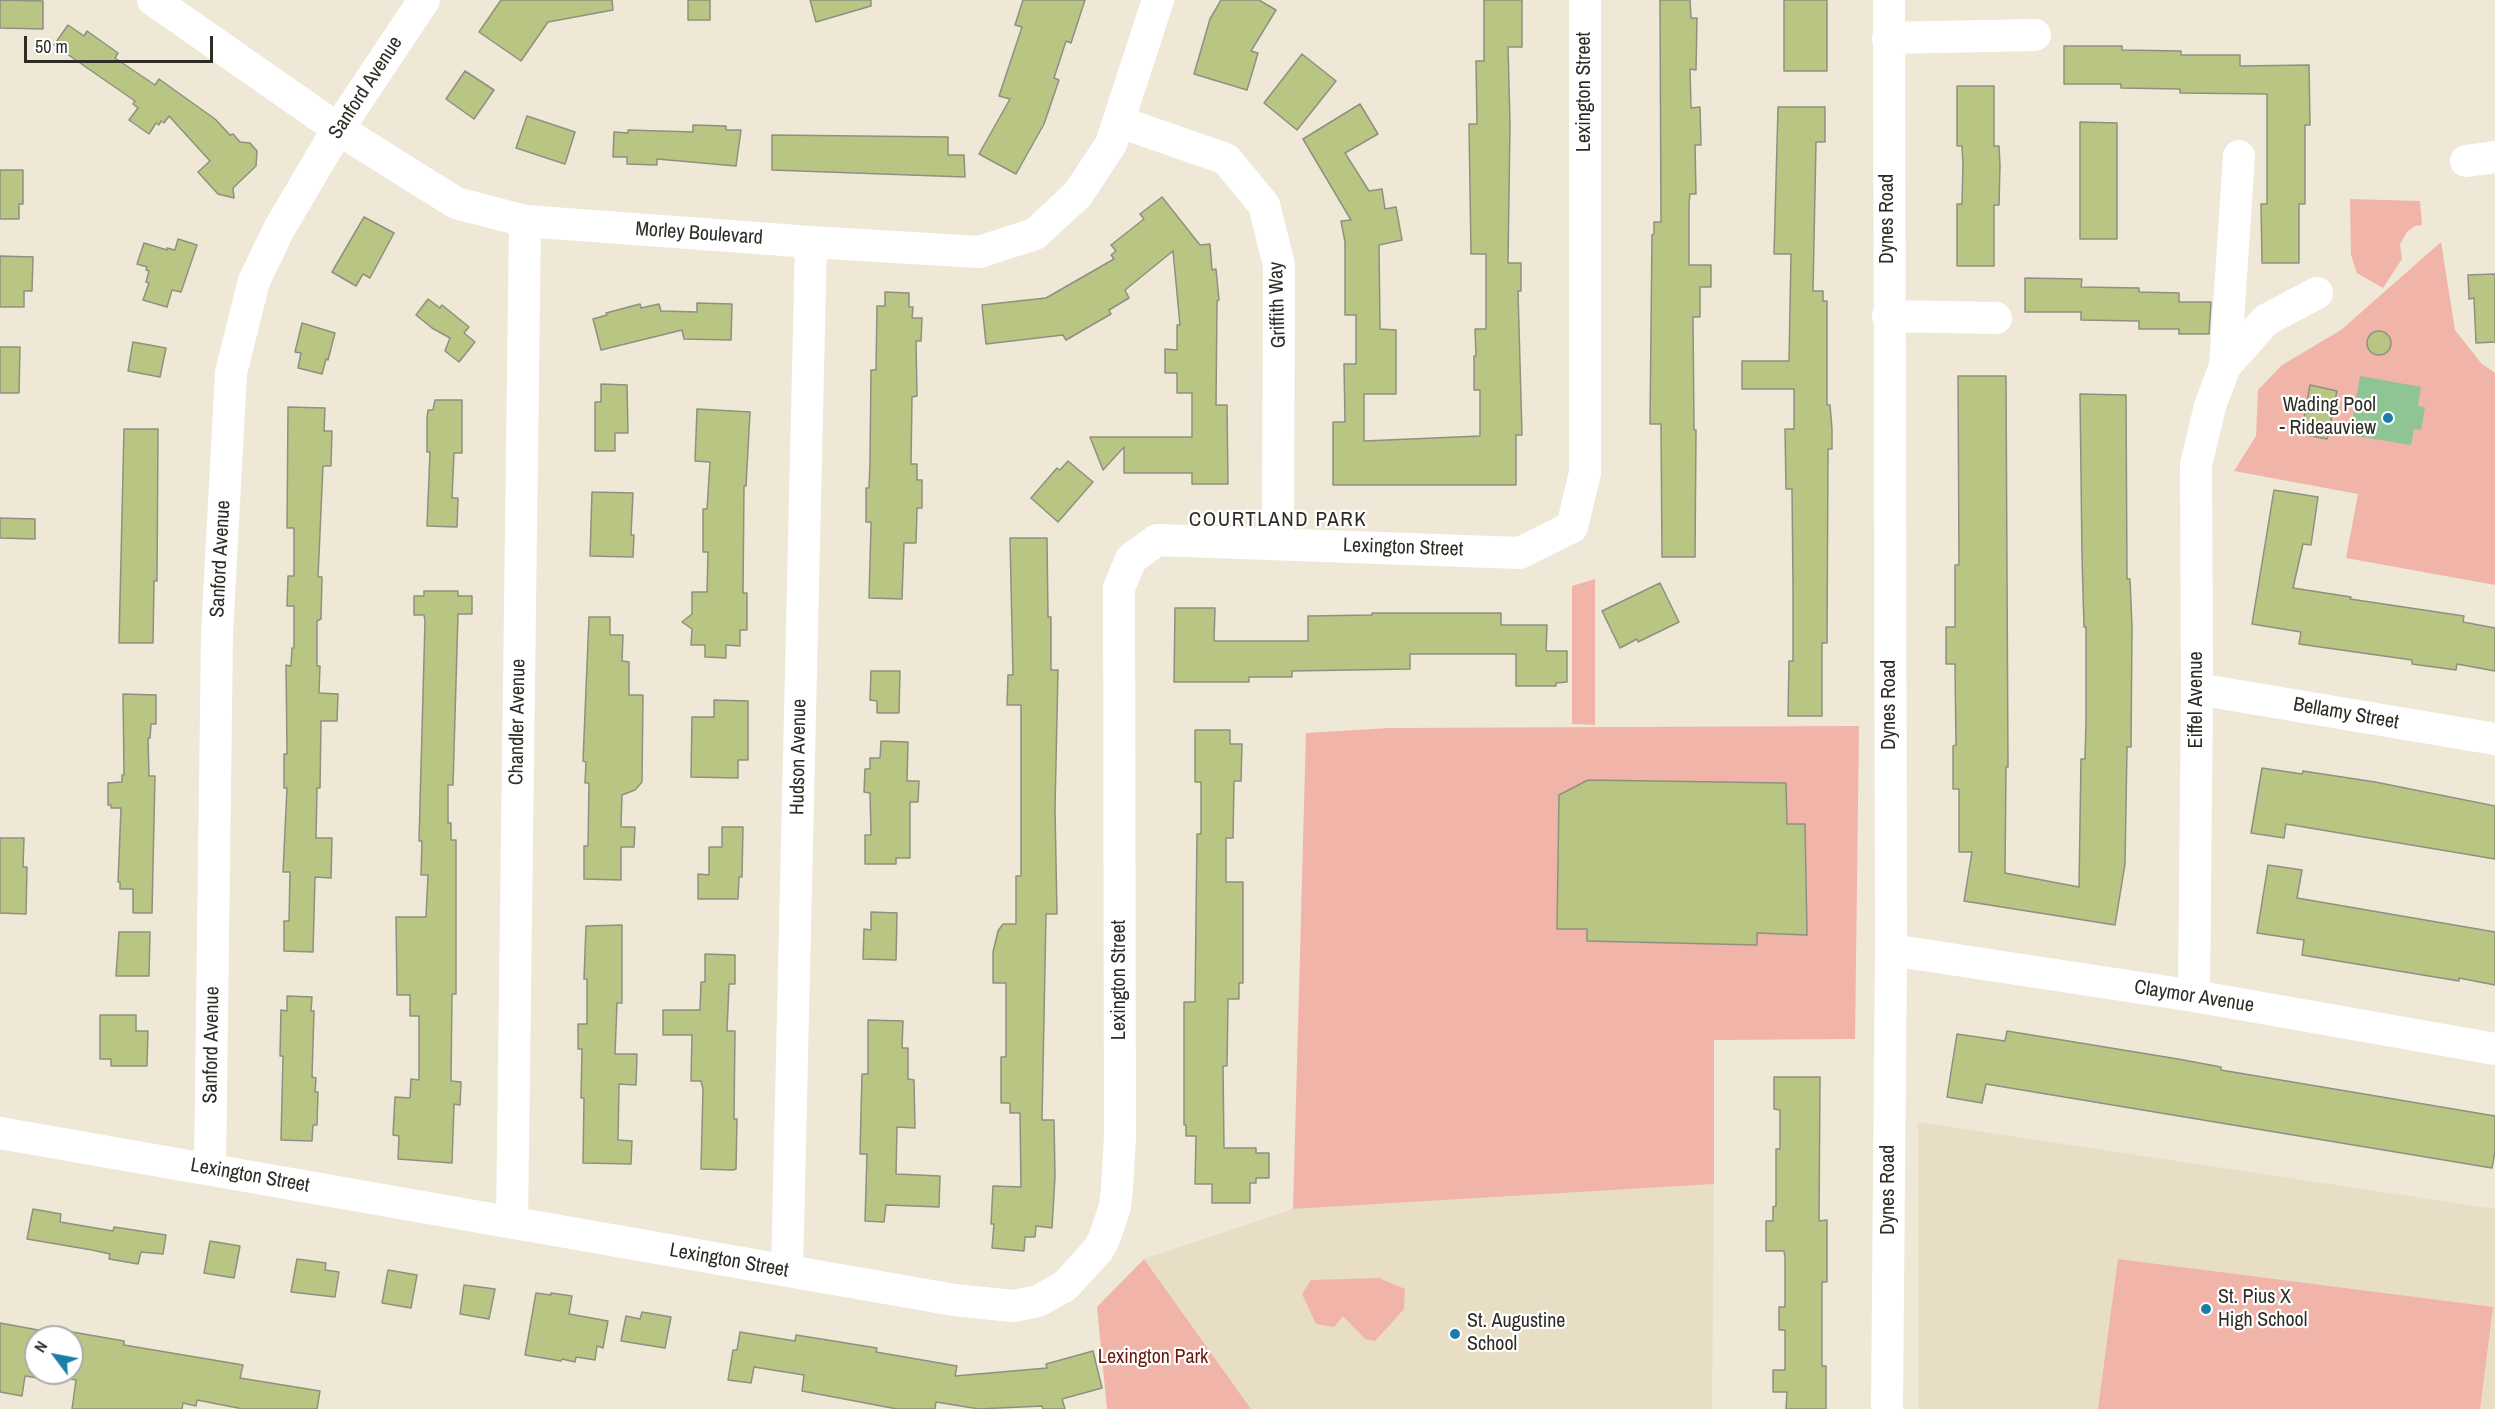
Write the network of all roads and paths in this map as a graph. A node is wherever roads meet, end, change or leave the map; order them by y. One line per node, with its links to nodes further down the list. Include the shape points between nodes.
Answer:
1 (153, 0): 9 (street, Morley Boulevard)
2 (424, 0): 9 (street, Sanford Avenue)
3 (1158, 0): 8 (street, Morley Boulevard)
4 (1586, 0): 17 (street, Lexington Street, via 1585,473 1572,528 1520,553)
5 (1888, 0): 7 (street, Dynes Road)
6 (2035, 35): 7 (street)
7 (1888, 38): 14 (street, Dynes Road)
8 (1120, 122): 12 (street, Morley Boulevard, via 1111,144 1078,194 1035,234 979,252); 17 (street, Griffith Way, via 1226,159 1263,206 1279,265)
9 (338, 129): 11 (street, Morley Boulevard, via 456,203); 24 (street, Sanford Avenue, via 254,280 231,373 218,633)
10 (2239, 156): 16 (street)
11 (525, 221): 12 (street, Morley Boulevard); 25 (street, Chandler Avenue)
12 (811, 242): 26 (street, Hudson Avenue)
13 (2317, 293): 16 (street, via 2266,320)
14 (1888, 316): 15 (street); 20 (street, Dynes Road)
15 (1996, 318)
16 (2225, 366): 18 (street, Eiffel Avenue, via 2210,406 2196,465)
17 (1278, 543): 26 (street, Lexington Street, via 1157,540 1131,559 1119,588 1120,1137 1115,1207 1098,1250 1065,1286 1038,1300 1012,1306)
18 (2197, 689): 19 (street, Bellamy Street); 21 (street, Eiffel Avenue)
19 (2495, 739)
20 (1891, 950): 21 (street, Claymor Avenue); 27 (street, Dynes Road)
21 (2194, 996): 22 (street, Claymor Avenue)
22 (2495, 1049)
23 (0, 1133): 24 (street, Lexington Street)
24 (210, 1169): 25 (street, Lexington Street)
25 (512, 1223): 26 (street, Lexington Street)
26 (787, 1271)
27 (1887, 1409)

